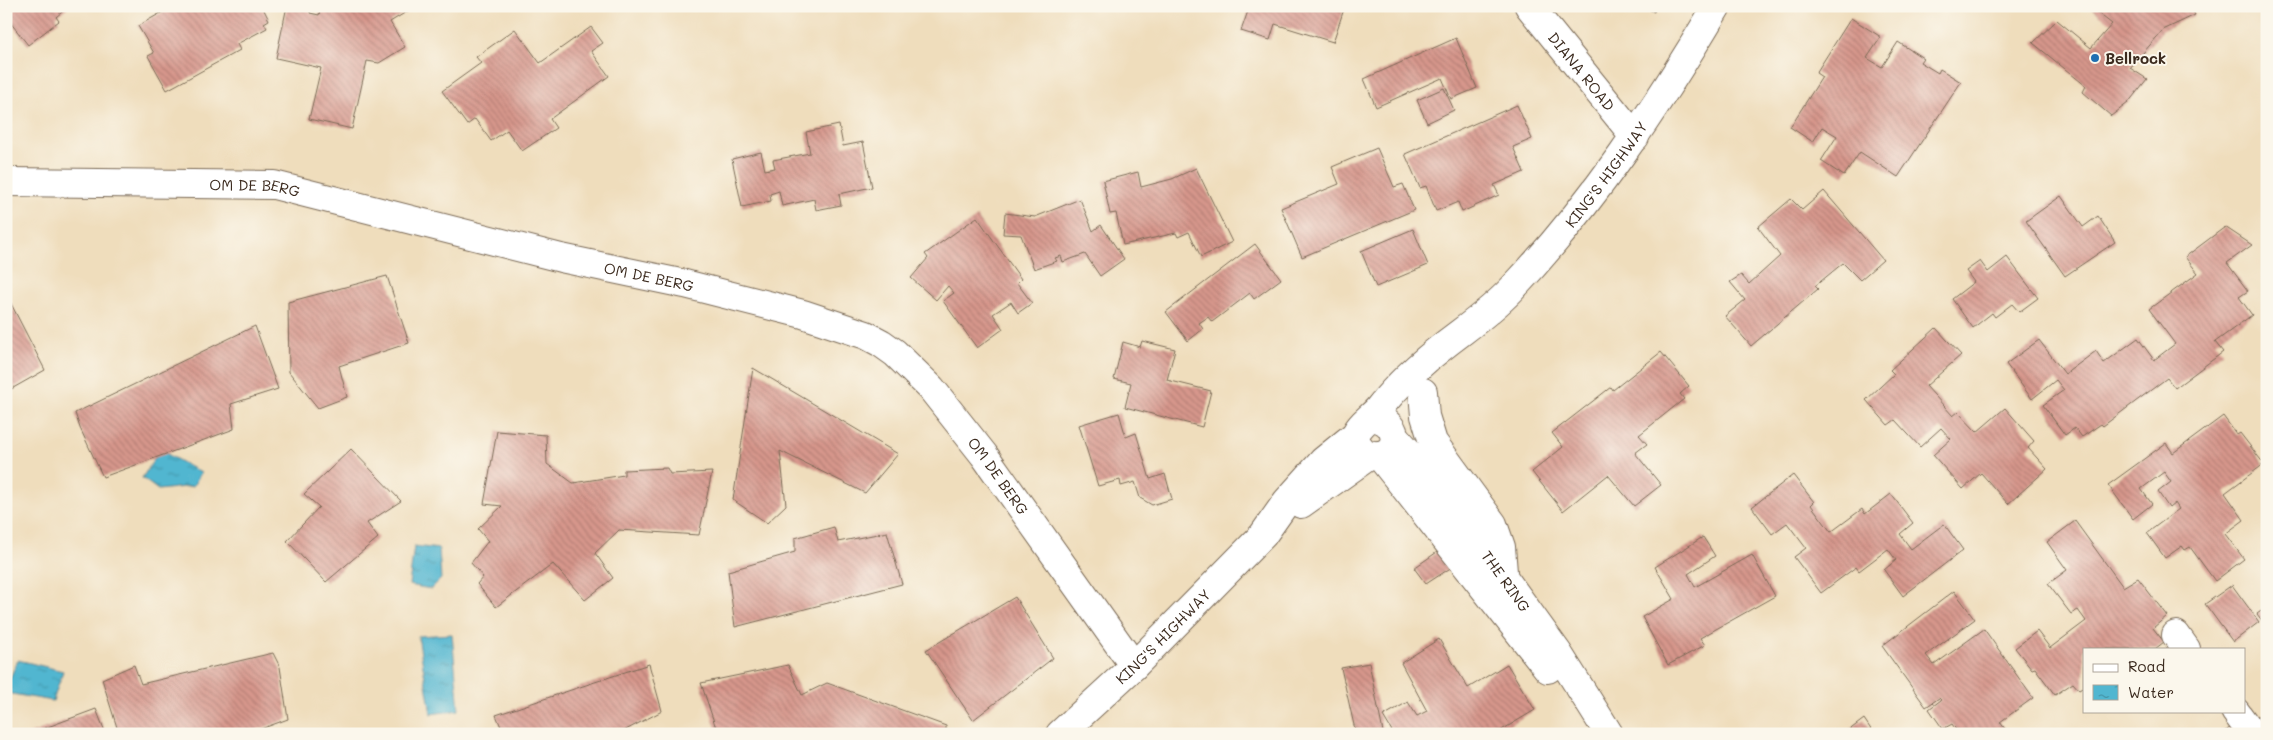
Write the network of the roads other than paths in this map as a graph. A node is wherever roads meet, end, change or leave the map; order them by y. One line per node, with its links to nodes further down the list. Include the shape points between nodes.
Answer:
1 (1529, 6): 3 (street, DIANA ROAD)
2 (1717, 6): 3 (street, KING'S HIGHWAY)
3 (1635, 137): 5 (street, KING'S HIGHWAY, via 1538,261)
4 (6, 182): 9 (street, OM DE BERG, via 274,185 562,258 811,316 866,335 895,353 931,388 984,456)
5 (1473, 325): 6 (street, KING'S HIGHWAY); 7 (street, KING'S HIGHWAY, via 1425,361 1390,395)
6 (1423, 392): 7 (street, KING'S HIGHWAY); 8 (street, via 1425,416 1433,442 1494,524 1501,547)
7 (1377, 438): 8 (street, THE RING, via 1444,496); 9 (street, KING'S HIGHWAY, via 1263,535)
8 (1495, 585): 11 (street, THE RING, via 1552,673)
9 (1134, 666): 12 (street, KING'S HIGHWAY)
10 (2236, 712): 13 (street)
11 (1609, 733)
12 (1060, 734)
13 (2252, 734)

